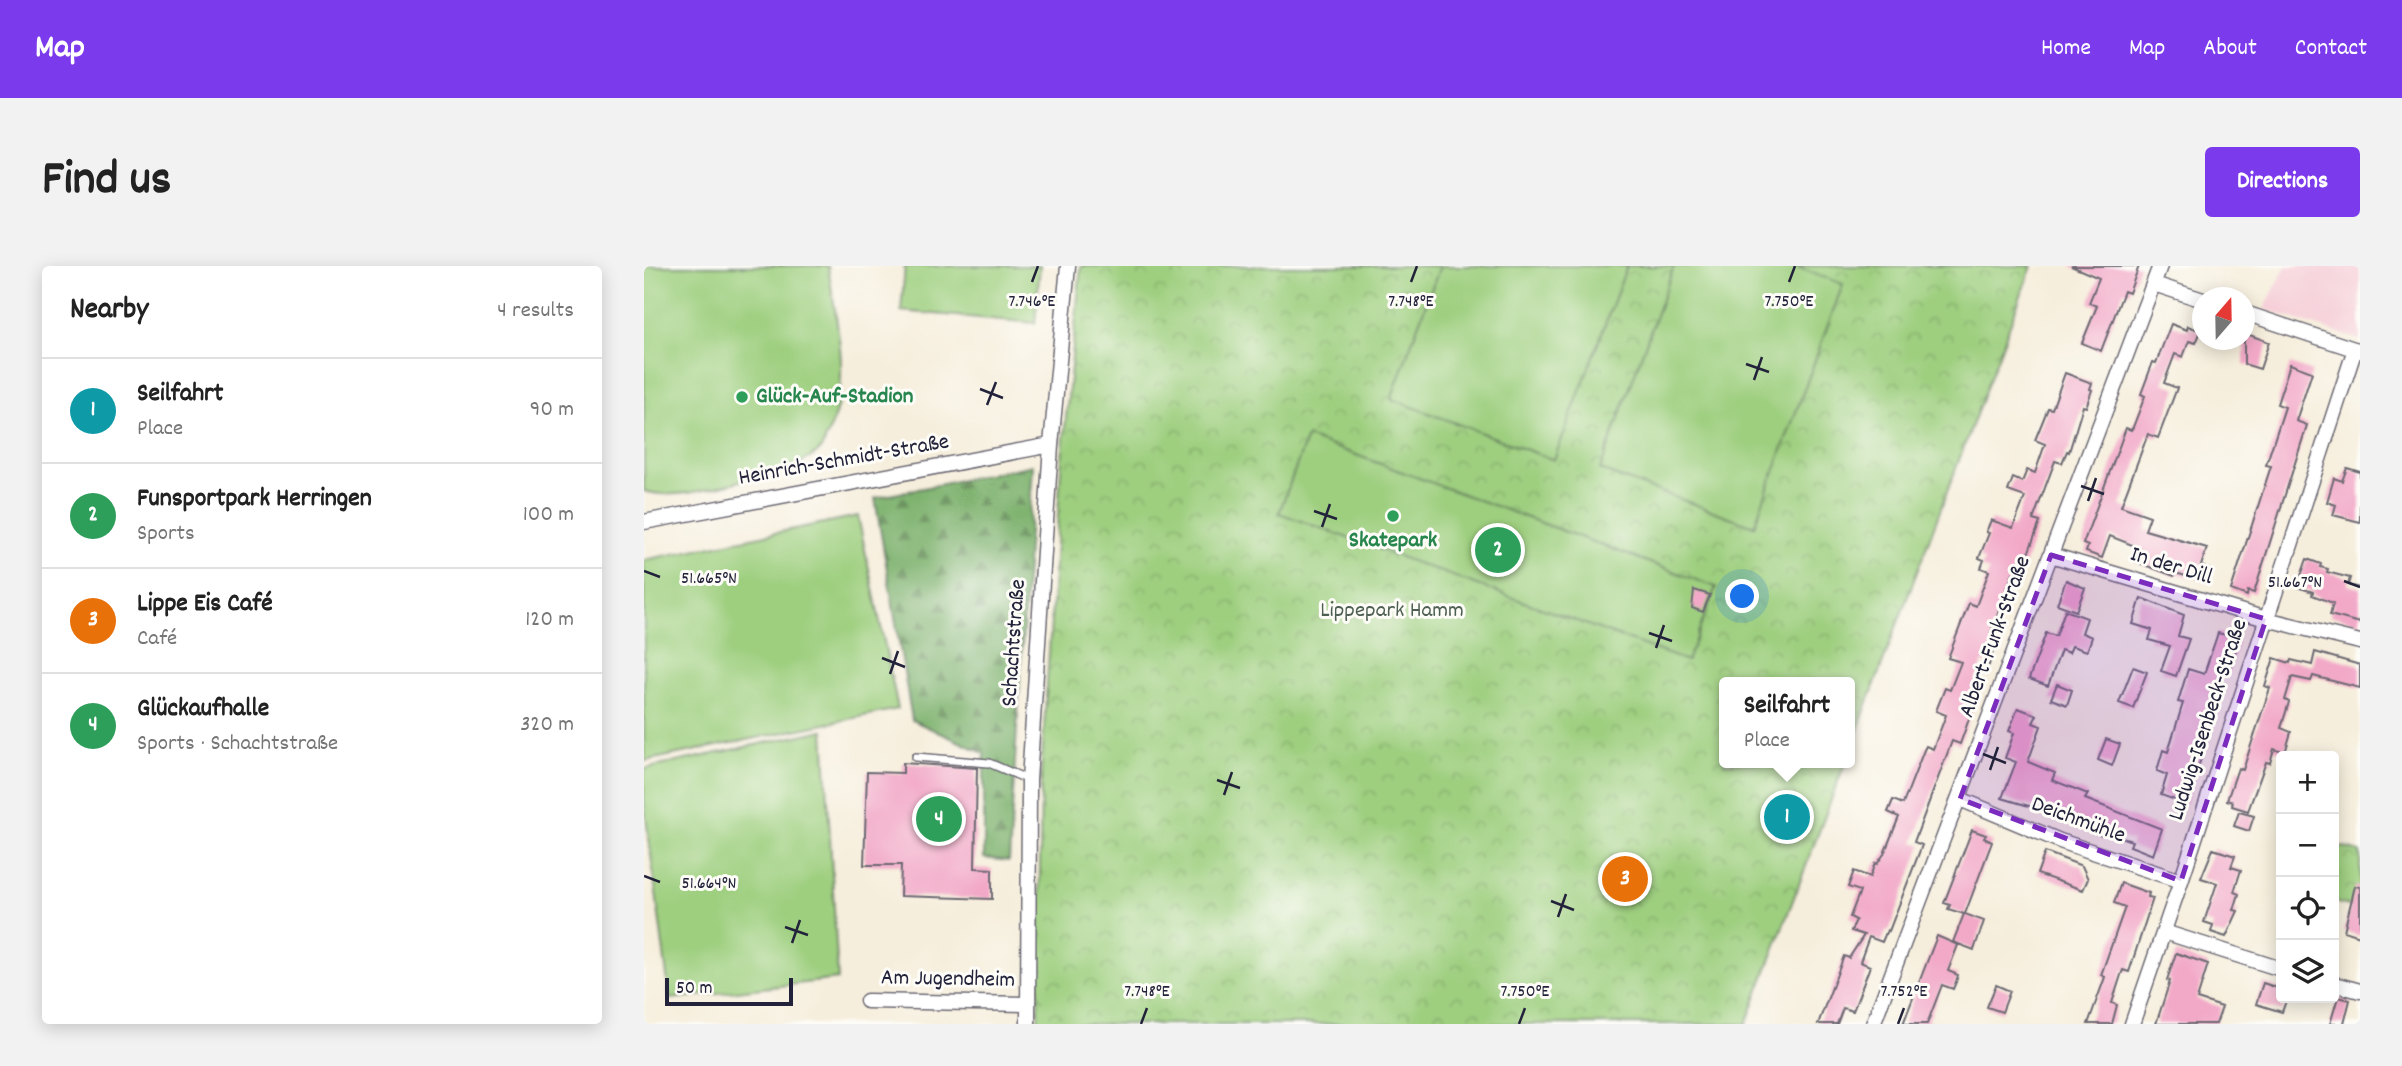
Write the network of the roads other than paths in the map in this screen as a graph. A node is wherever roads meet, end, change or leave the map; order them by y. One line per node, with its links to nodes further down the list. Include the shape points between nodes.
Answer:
1 (1068, 266): 7 (street, Schachtstraße)
2 (2160, 266): 3 (street, Albert-Funk-Straße)
3 (2154, 284): 4 (street); 9 (street, Albert-Funk-Straße)
4 (2192, 296)
5 (2255, 316): 6 (street)
6 (2358, 350): 10 (street, Ludwig-Isenbeck-Straße)
7 (1051, 444): 8 (street, Heinrich-Schmidt-Straße); 13 (street, Schachtstraße)
8 (644, 522)
9 (2051, 555): 10 (street, In der Dill); 14 (street, Albert-Funk-Straße)
10 (2266, 619): 11 (street, In der Dill); 15 (street, Ludwig-Isenbeck-Straße)
11 (2360, 642)
12 (916, 757): 13 (lane, via 989,763)
13 (1029, 780): 21 (street, Schachtstraße)
14 (1960, 800): 15 (street, Deichmühle, via 2060,841); 23 (street, Albert-Funk-Straße)
15 (2181, 881): 16 (street, Ludwig-Isenbeck-Straße)
16 (2164, 932): 17 (street); 24 (street, Ludwig-Isenbeck-Straße)
17 (2276, 967)
18 (2339, 985): 19 (street)
19 (2360, 991)
20 (867, 1001): 21 (street, Am Jugendheim)
21 (1027, 1004): 22 (street, Schachtstraße)
22 (1028, 1024)
23 (1873, 1024)
24 (2132, 1024)

